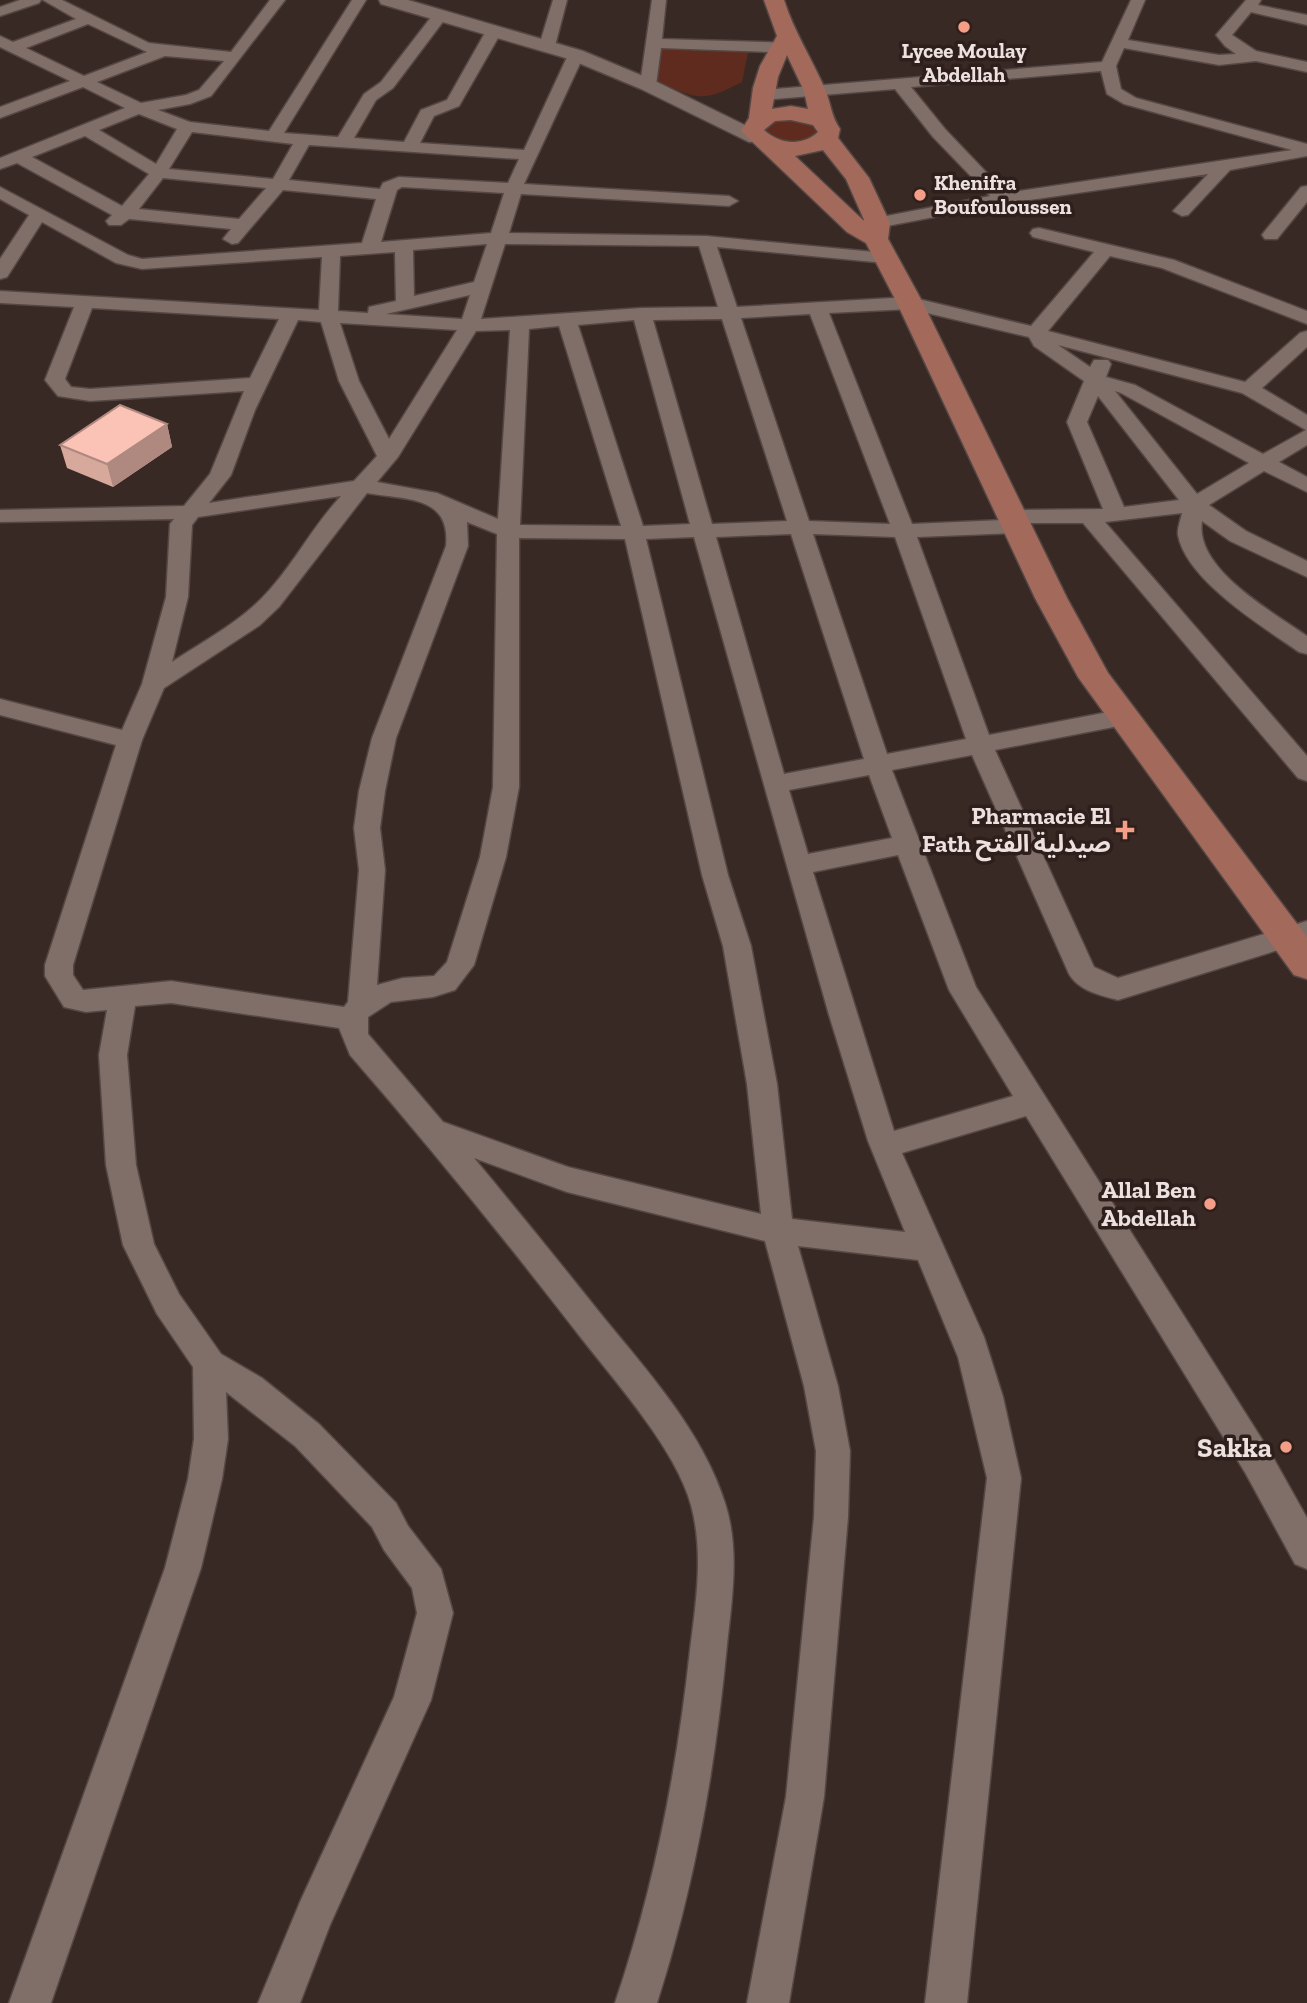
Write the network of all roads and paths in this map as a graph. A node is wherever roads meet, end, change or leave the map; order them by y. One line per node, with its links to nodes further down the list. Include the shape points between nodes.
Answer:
1 (34, 0): 11 (street)
2 (50, 0): 13 (street)
3 (278, 0): 24 (street)
4 (359, 0): 38 (street)
5 (388, 0): 12 (street)
6 (559, 0): 20 (street)
7 (659, 0): 16 (street)
8 (774, 0): 19 (main road)
9 (1138, 0): 17 (street)
10 (1250, 3): 14 (street); 23 (street, via 1224,35 1240,49)
11 (0, 12)
12 (440, 15): 15 (street); 40 (street, via 387,85 370,97)
13 (89, 19): 18 (street); 21 (street, via 144,47)
14 (1307, 20)
15 (494, 31): 20 (street); 41 (street, via 453,103 427,113)
16 (654, 43): 19 (street); 29 (street)
17 (1119, 43): 23 (street, via 1219,60); 25 (street)
18 (6, 44): 27 (street)
19 (786, 44): 30 (main road); 34 (main road)
20 (547, 46): 22 (street)
21 (163, 51): 24 (street); 27 (street)
22 (576, 55): 29 (street); 43 (street)
23 (1258, 56): 26 (street)
24 (235, 57): 32 (street, via 205,93)
25 (1108, 66): 28 (street); 42 (street, via 1112,91 1130,101)
26 (1307, 67)
27 (81, 82): 32 (street); 33 (street)
28 (900, 83): 30 (street); 53 (street, via 939,133)
29 (648, 85): 31 (street)
30 (815, 91): 34 (street); 36 (main road)
31 (689, 105): 34 (street); 34 (street)
32 (139, 108): 35 (street); 37 (street)
33 (0, 113)
34 (762, 121): 36 (main road, via 790,113); 36 (main road, via 803,148); 61 (main road)
35 (187, 127): 38 (street); 47 (street)
36 (824, 129): 61 (main road, via 857,178)
37 (88, 130): 44 (street); 47 (street)
38 (274, 136): 39 (street)
39 (304, 140): 40 (street); 48 (street)
40 (343, 142): 41 (street)
41 (410, 146): 43 (street)
42 (1307, 150): 46 (street)
43 (529, 155): 49 (street)
44 (19, 157): 45 (street); 56 (street)
45 (0, 164)
46 (1226, 164): 53 (street); 55 (street)
47 (159, 173): 48 (street); 56 (street)
48 (277, 186): 52 (street); 58 (street)
49 (514, 188): 52 (street, via 399,182 389,187); 54 (street); 62 (street)
50 (1307, 191): 60 (street)
51 (0, 192): 57 (street)
52 (386, 195): 66 (street)
53 (1002, 199): 61 (street)
54 (729, 201)
55 (1182, 211)
56 (125, 213): 58 (street); 63 (street)
57 (38, 214): 63 (street); 70 (street)
58 (244, 225): 69 (street)
59 (1039, 233): 67 (street)
60 (1270, 234)
61 (874, 237): 64 (street); 75 (main road)
62 (497, 238): 64 (street); 65 (street); 71 (street)
63 (87, 241): 69 (street, via 142,264)
64 (706, 242): 78 (street)
65 (404, 244): 66 (street); 74 (street)
66 (370, 248): 68 (street)
67 (1107, 248): 82 (street, via 1168,264); 86 (street)
68 (331, 251): 69 (street); 80 (street)
69 (214, 261)
70 (0, 273)
71 (482, 286): 74 (street); 85 (street)
72 (0, 297): 73 (street)
73 (85, 302): 77 (street); 92 (street, via 55,380 65,392 90,395)
74 (405, 303): 81 (street)
75 (910, 303): 76 (street); 86 (street); 106 (main road)
76 (817, 307): 78 (street); 110 (street)
77 (292, 313): 80 (street); 92 (street)
78 (728, 313): 79 (street); 107 (street)
79 (642, 314): 83 (street); 109 (street)
80 (328, 315): 81 (street); 96 (street, via 349,381)
81 (354, 317): 85 (street)
82 (1307, 318)
83 (567, 320): 84 (street); 111 (street)
84 (520, 324): 85 (street); 108 (street)
85 (470, 325): 96 (street)
86 (1036, 333): 88 (street); 91 (street, via 1041,342)
87 (1307, 337): 89 (street)
88 (1107, 352): 91 (street); 93 (street)
89 (1282, 360): 90 (street); 93 (street)
90 (1307, 371)
91 (1095, 380): 97 (street, via 1128,389); 101 (street); 103 (street, via 1077,422)
92 (257, 384): 102 (street, via 220,475)
93 (1250, 389): 94 (street)
94 (1307, 424)
95 (1307, 436): 97 (street)
96 (388, 457): 98 (street)
97 (1263, 463): 99 (street); 101 (street)
98 (363, 486): 100 (street, via 410,493); 102 (street); 114 (street, via 271,602 252,620)
99 (1307, 486)
100 (443, 505): 108 (street); 127 (street, via 459,526 457,546 384,738 372,791 367,828 372,870)
101 (1194, 505): 103 (street); 112 (street, via 1238,536); 113 (street, via 1189,534 1204,565 1236,597)
102 (189, 512): 104 (street); 114 (street, via 181,524 177,597)
103 (1116, 513): 105 (street)
104 (0, 516)
105 (1089, 516): 106 (street); 120 (street)
106 (1014, 521): 110 (street); 116 (main road, via 1094,677)
107 (800, 527): 109 (street); 110 (street); 119 (street)
108 (509, 531): 111 (street); 127 (street, via 506,787 493,857 460,965 442,984 403,989)
109 (704, 531): 111 (street); 121 (street)
110 (904, 531): 118 (street)
111 (634, 533): 131 (street, via 715,874 737,946 762,1084)
112 (1307, 570)
113 (1307, 647)
114 (154, 684): 117 (street)
115 (0, 707): 117 (street)
116 (1124, 717): 118 (street); 124 (main road)
117 (130, 740): 126 (street, via 59,965 59,976 74,999)
118 (981, 747): 119 (street); 124 (street, via 1083,974 1118,989)
119 (878, 764): 121 (street); 122 (street)
120 (1307, 772)
121 (776, 784): 123 (street)
122 (907, 844): 123 (street); 128 (street, via 963,989)
123 (799, 865): 130 (street)
124 (1297, 934): 125 (main road)
125 (1307, 965)
126 (123, 996): 127 (street, via 171,992); 133 (street, via 113,1055 121,1165 136,1234 168,1304)
127 (357, 1011): 129 (street, via 351,1034)
128 (1032, 1102): 130 (street); 134 (street, via 1258,1463)
129 (436, 1132): 131 (street, via 567,1179); 137 (street, via 626,1370 674,1438 703,1488 714,1526 715,1588 702,1725 668,1901)
130 (885, 1146): 132 (street)
131 (778, 1231): 132 (street); 138 (street, via 821,1386 833,1451 805,1797)
132 (928, 1248): 139 (street, via 976,1365 1004,1478)
133 (209, 1364): 135 (street, via 211,1439 183,1568); 136 (street, via 250,1389 307,1435 384,1515 428,1581 435,1613 412,1700)
134 (1307, 1552)
135 (30, 2003)
136 (279, 2003)
137 (636, 2003)
138 (768, 2003)
139 (946, 2003)

